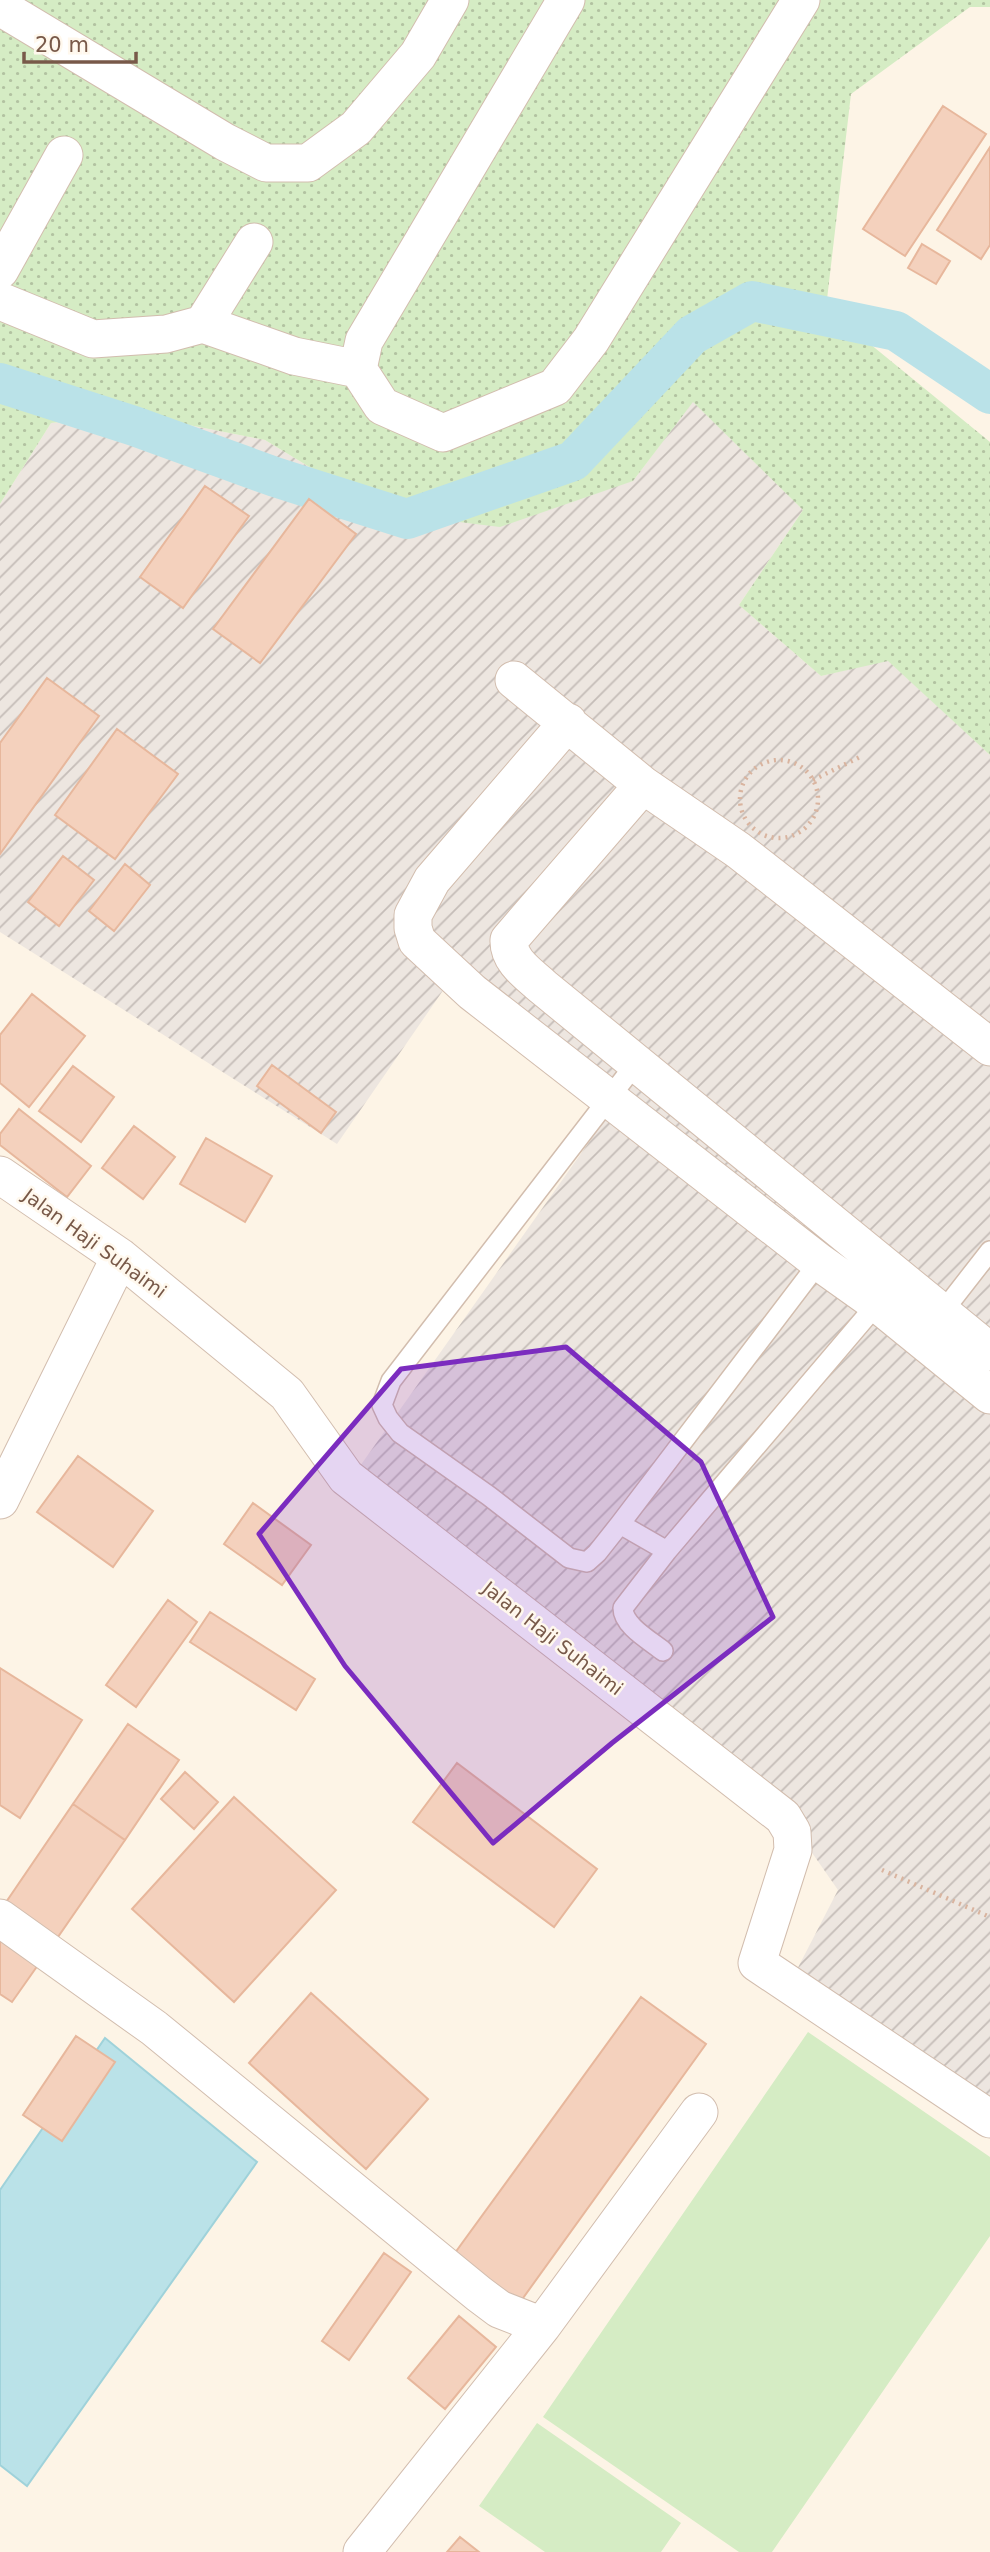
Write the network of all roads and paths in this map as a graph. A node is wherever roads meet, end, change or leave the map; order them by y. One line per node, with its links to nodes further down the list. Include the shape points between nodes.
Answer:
1 (450, 0): 4 (street, via 418,55 356,128 308,163 266,163)
2 (566, 0): 10 (street, via 364,341)
3 (801, 0): 10 (street, via 591,340 555,387 443,433 382,406)
4 (13, 15)
5 (64, 155): 7 (street)
6 (254, 242): 9 (street)
7 (0, 270)
8 (0, 300): 9 (street, via 93,338 166,334)
9 (203, 324): 10 (street, via 294,356)
10 (358, 369)
11 (514, 680): 12 (street)
12 (568, 722): 15 (street); 17 (street, via 432,880 413,915 417,941)
13 (862, 756): 14 (path)
14 (813, 779): 14 (path, via 817,810 798,833 769,837 745,819 741,789 760,765 790,761)
15 (643, 785): 16 (street, via 509,940); 18 (street, via 738,850)
16 (512, 957): 17 (street); 19 (street)
17 (472, 992): 20 (street)
18 (990, 1047)
19 (636, 1062): 20 (lane); 21 (street)
20 (608, 1098): 22 (street); 33 (lane, via 391,1381 382,1405 400,1433 569,1559 587,1562)
21 (729, 1139): 22 (street); 24 (street)
22 (704, 1172): 27 (street)
23 (0, 1175): 26 (street, Jalan Haji Suhaimi)
24 (842, 1233): 27 (lane); 28 (street)
25 (990, 1251): 29 (lane)
26 (120, 1257): 32 (street); 40 (street, Jalan Haji Suhaimi, via 287,1394 346,1477 783,1817 792,1832 793,1850 757,1963)
27 (819, 1262): 28 (street); 33 (lane)
28 (887, 1291): 29 (street); 34 (lane)
29 (931, 1327): 30 (street); 31 (street)
30 (990, 1352)
31 (990, 1395)
32 (0, 1500)
33 (620, 1524): 34 (lane)
34 (667, 1552): 35 (lane, via 623,1608 628,1622)
35 (663, 1651)
36 (882, 1870): 37 (path)
37 (990, 1917)
38 (0, 1919): 41 (street, via 154,2028 479,2294 499,2309)
39 (699, 2112): 41 (street)
40 (990, 2119)
41 (542, 2326): 42 (street)
42 (362, 2552)

